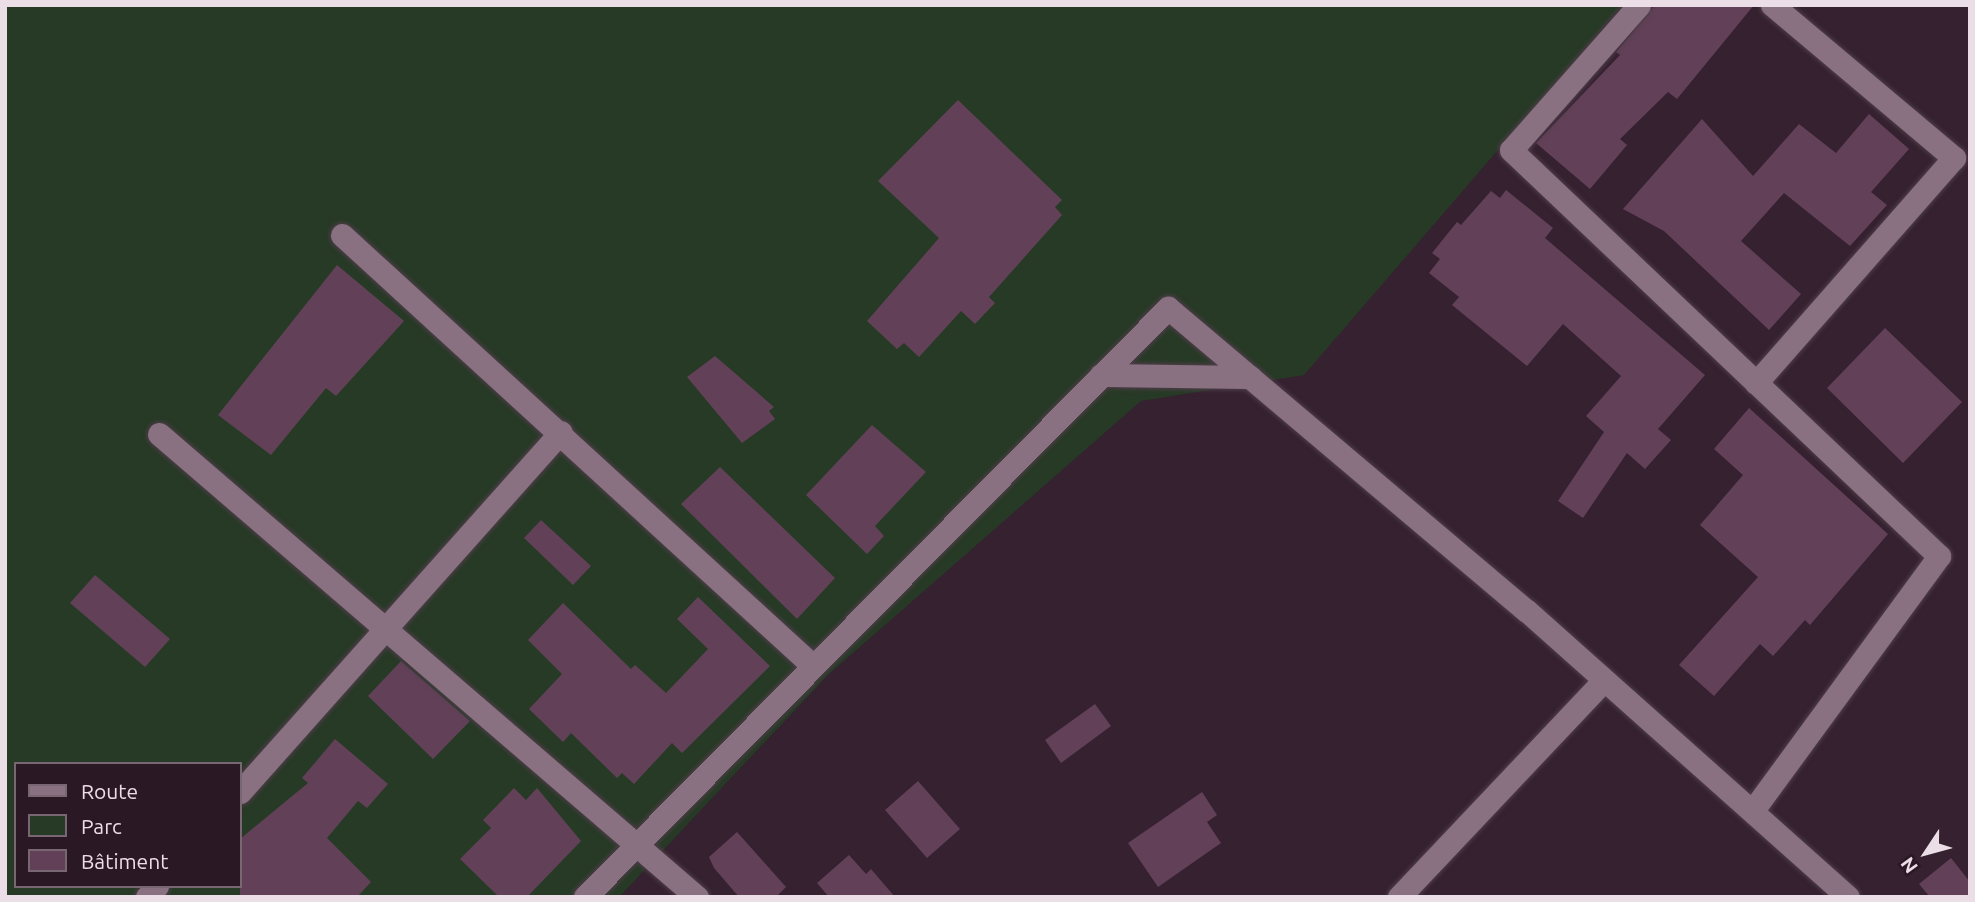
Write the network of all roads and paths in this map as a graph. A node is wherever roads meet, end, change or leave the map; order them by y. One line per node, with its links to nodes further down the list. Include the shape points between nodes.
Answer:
1 (1639, 5): 6 (street, via 1511,150)
2 (1772, 5): 6 (street, via 1954,158)
3 (342, 235): 7 (street)
4 (1101, 375): 5 (street); 5 (street, via 1168,308); 10 (street)
5 (1250, 377): 11 (street, via 1527,610)
6 (1756, 383): 13 (street, via 1939,556)
7 (561, 432): 9 (street); 10 (street)
8 (159, 434): 9 (street)
9 (386, 627): 12 (street); 14 (street)
10 (812, 665): 14 (street)
11 (1602, 682): 13 (street); 17 (street)
12 (242, 790)
13 (1754, 809): 18 (street)
14 (636, 841): 15 (street); 16 (street)
15 (585, 897)
16 (697, 897)
17 (1399, 897)
18 (1848, 897)

